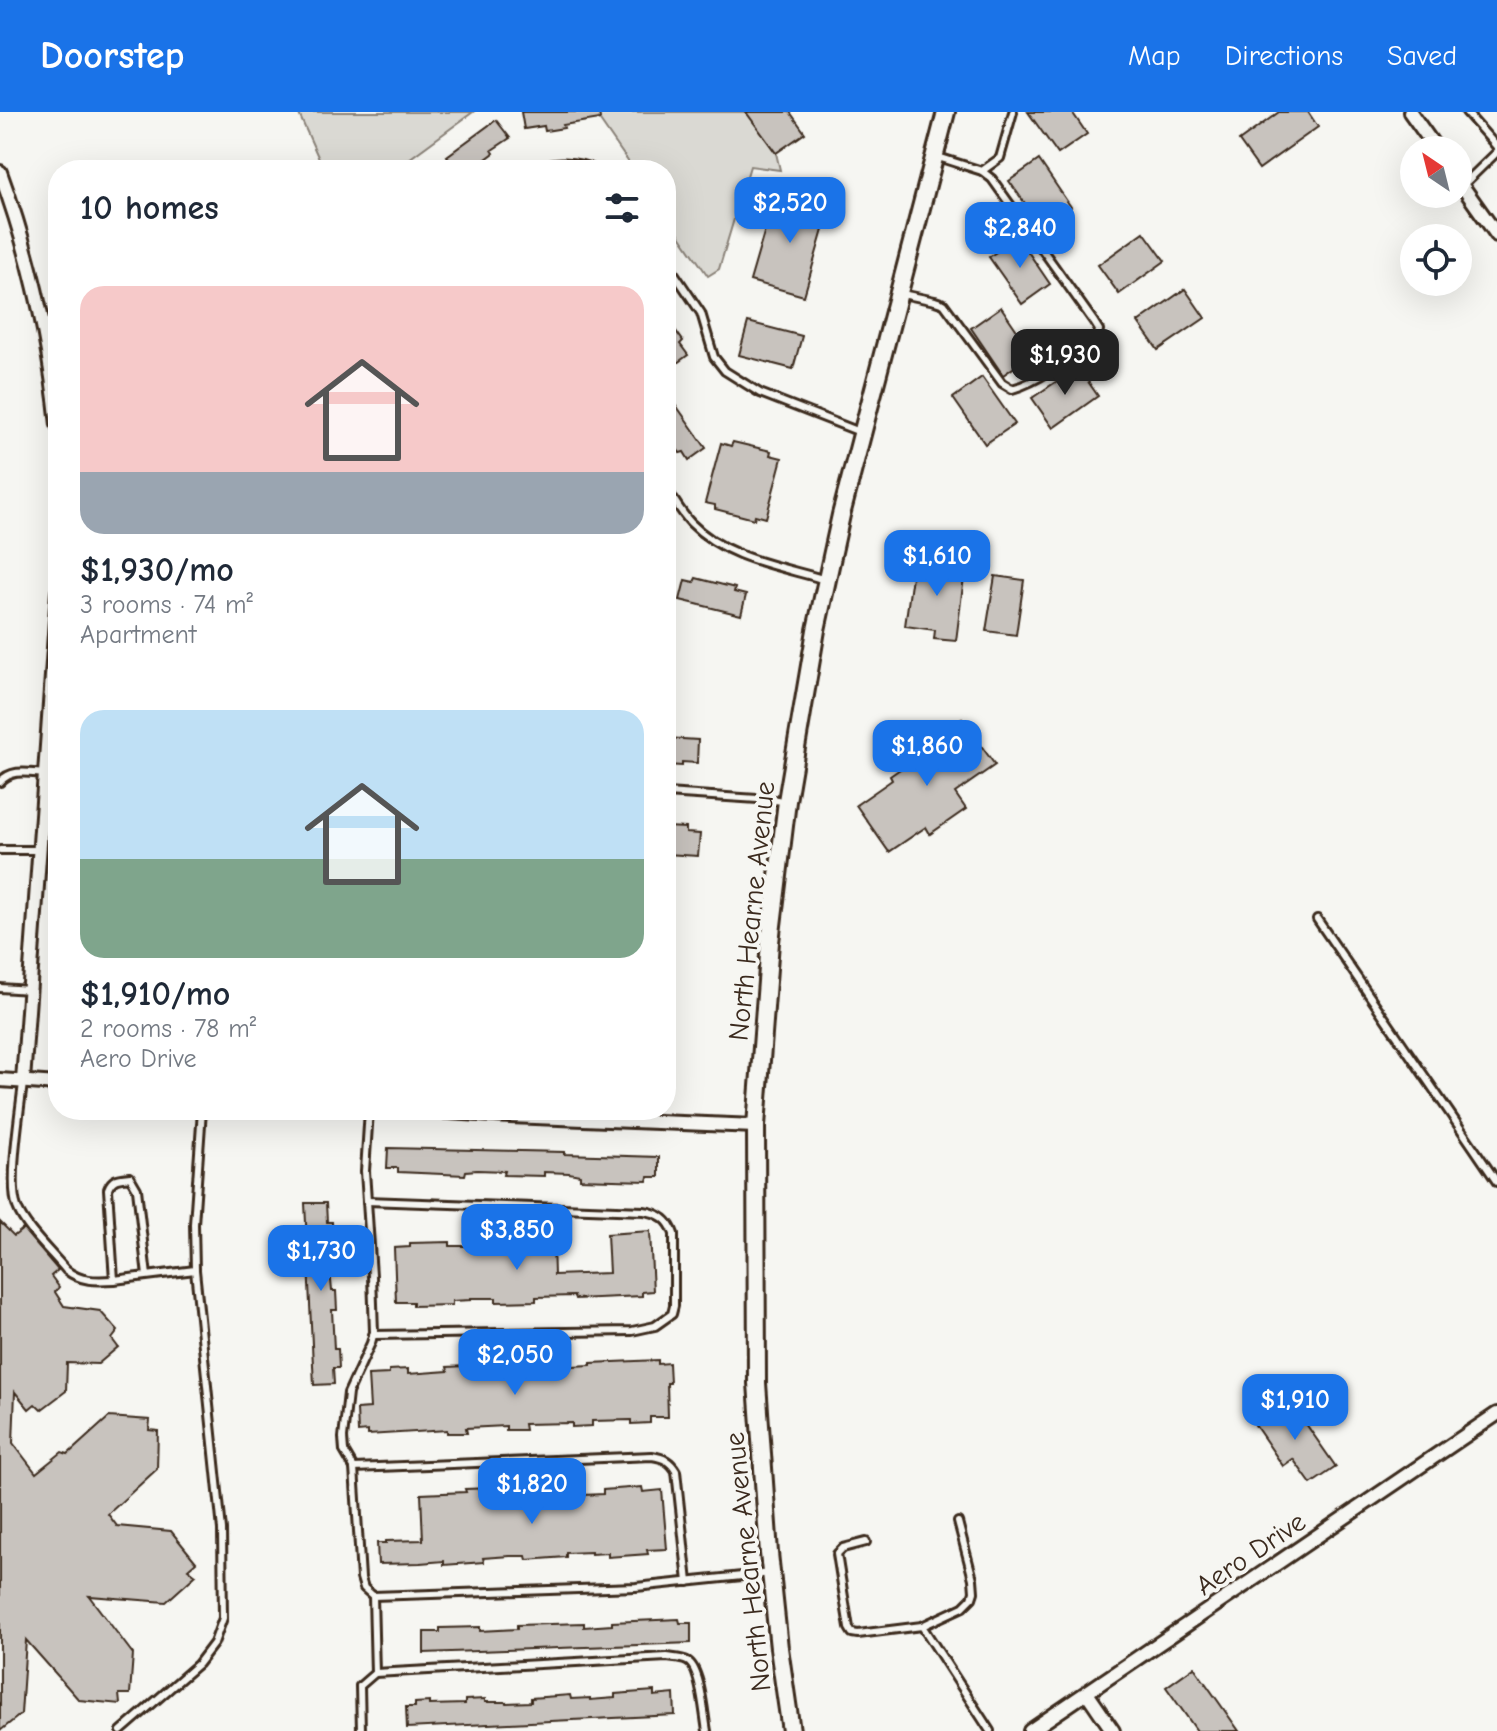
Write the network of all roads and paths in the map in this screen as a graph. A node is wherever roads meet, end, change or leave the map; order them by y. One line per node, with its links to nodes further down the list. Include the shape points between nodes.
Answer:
1 (946, 112): 7 (main road, North Hearne Avenue)
2 (1013, 112): 8 (lane, via 1000,158)
3 (1410, 112): 5 (street)
4 (1466, 112): 6 (lane)
5 (1427, 136)
6 (1497, 150): 10 (lane)
7 (935, 156): 8 (lane); 14 (main road, North Hearne Avenue)
8 (982, 171): 14 (lane, via 1049,258 1098,335 1012,389 1002,383 944,304)
9 (0, 172): 15 (street, via 21,234)
10 (1472, 172)
11 (1472, 200): 12 (street)
12 (1497, 235)
13 (676, 276): 16 (lane, via 701,313 714,357 725,371 760,393)
14 (899, 294): 16 (main road, North Hearne Avenue)
15 (48, 354)
16 (863, 434): 18 (main road, North Hearne Avenue)
17 (676, 502): 18 (lane, via 690,522 730,552)
18 (827, 580): 23 (main road, North Hearne Avenue)
19 (48, 750): 20 (street)
20 (46, 774): 21 (lane, via 12,772); 25 (street)
21 (0, 782)
22 (676, 794): 23 (lane)
23 (787, 801): 35 (main road, North Hearne Avenue)
24 (0, 850): 25 (lane)
25 (40, 850): 28 (street)
26 (1317, 919): 36 (lane)
27 (0, 988): 28 (lane)
28 (30, 990): 30 (street)
29 (0, 1080): 30 (street)
30 (23, 1081): 31 (street); 40 (lane, via 13,1186 16,1205 75,1277)
31 (48, 1083)
32 (201, 1120): 38 (lane)
33 (368, 1120): 37 (lane)
34 (608, 1120): 35 (street)
35 (756, 1126): 46 (main road, North Hearne Avenue, via 757,1383)
36 (1497, 1182)
37 (367, 1201): 41 (lane); 41 (lane, via 644,1211 663,1217 674,1234 674,1306 672,1314 655,1326 632,1331)
38 (195, 1270): 39 (lane); 52 (lane, via 222,1530 223,1618 214,1643 198,1664)
39 (147, 1276): 40 (lane); 40 (lane, via 137,1189 130,1177 115,1179 108,1189)
40 (114, 1280)
41 (373, 1335): 43 (lane, via 344,1415 344,1451)
42 (1497, 1414): 51 (street, Aero Drive)
43 (354, 1468): 47 (lane, via 662,1458 676,1471); 48 (lane, via 361,1578)
44 (958, 1522): 49 (lane, via 973,1579 972,1598)
45 (866, 1542): 49 (lane, via 837,1554 852,1633)
46 (771, 1573): 47 (lane); 55 (main road, North Hearne Avenue)
47 (688, 1582): 48 (lane)
48 (373, 1596): 50 (lane)
49 (922, 1626): 56 (lane)
50 (375, 1673): 53 (lane, via 360,1686); 54 (lane, via 687,1660 699,1682)
51 (1087, 1693): 57 (street, Aero Drive); 58 (street)
52 (121, 1731)
53 (361, 1731)
54 (707, 1731)
55 (791, 1731)
56 (990, 1731)
57 (1030, 1731)
58 (1113, 1731)

